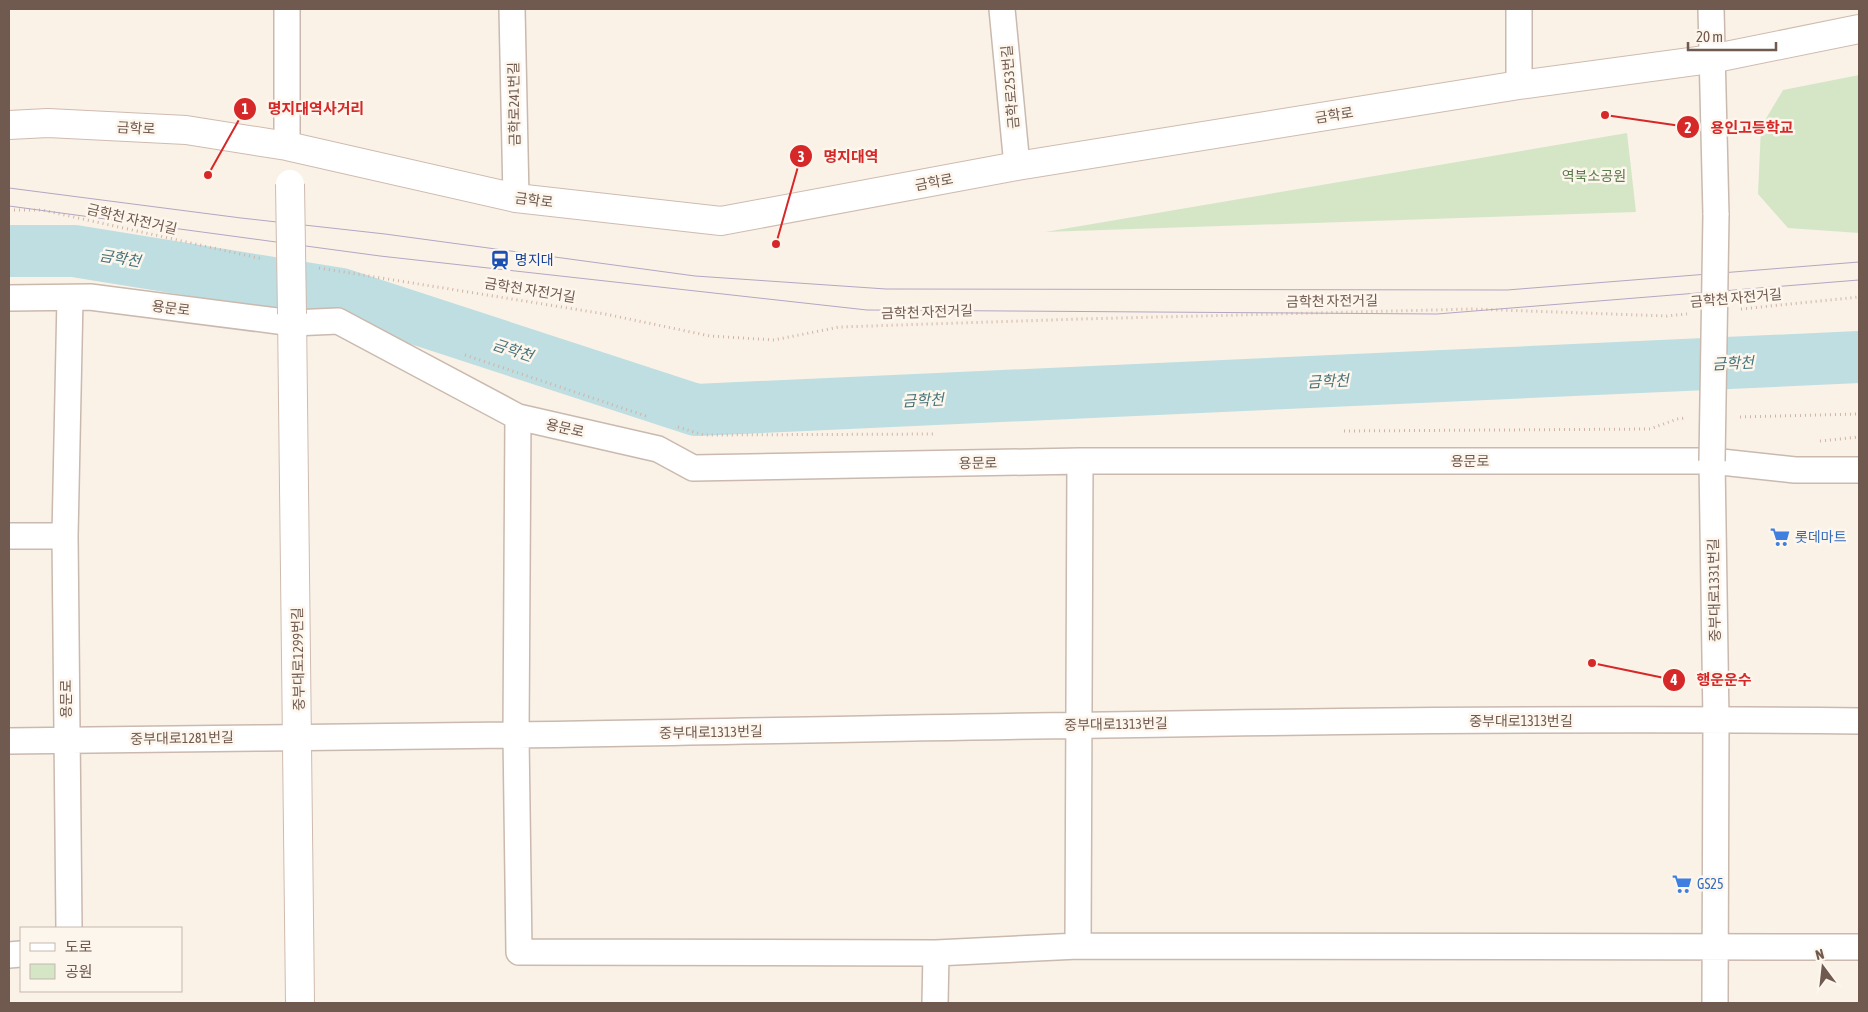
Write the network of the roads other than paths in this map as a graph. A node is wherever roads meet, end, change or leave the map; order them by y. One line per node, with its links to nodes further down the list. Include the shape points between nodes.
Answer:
1 (287, 9): 10 (street)
2 (512, 9): 12 (street, 금학로241번길)
3 (1002, 9): 11 (street, 금학로253번길)
4 (1519, 9): 8 (street)
5 (1711, 9): 7 (street, 중부대로1331번길)
6 (1859, 28): 7 (main road, 금학로)
7 (1711, 59): 8 (main road, 금학로); 18 (street, 중부대로1331번길, bridge, via 1716,215)
8 (1520, 85): 11 (main road, 금학로)
9 (9, 125): 10 (main road, 금학로, via 48,123 186,130)
10 (287, 146): 12 (main road, 금학로); 15 (main road, 중부대로1299번길, bridge)
11 (1017, 166): 12 (main road, 금학로, via 721,221)
12 (516, 198)
13 (9, 298): 14 (street, 용문로)
14 (70, 298): 15 (street, 용문로, via 90,297); 21 (street, 용문로)
15 (293, 319): 16 (street, 용문로, via 338,321); 26 (main road, 중부대로1299번길)
16 (518, 418): 17 (street, 용문로, via 658,450 693,468); 25 (street)
17 (1080, 461): 18 (street, 용문로); 24 (street)
18 (1712, 461): 19 (street, 용문로, via 1795,470); 22 (street, 중부대로1331번길)
19 (1859, 470)
20 (9, 536): 21 (street)
21 (65, 536): 27 (street, 용문로)
22 (1716, 720): 23 (street); 24 (street, 중부대로1313번길); 31 (street, 중부대로1331번길)
23 (1859, 721)
24 (1079, 724): 25 (street, 중부대로1313번길); 30 (street)
25 (516, 735): 26 (street, 중부대로1313번길); 33 (street, via 519,952)
26 (298, 736): 27 (street, 중부대로1281번길); 34 (main road, 중부대로1299번길)
27 (66, 740): 28 (street, 중부대로1281번길); 29 (street)
28 (9, 741)
29 (69, 927)
30 (1078, 946): 31 (street); 33 (street)
31 (1714, 947): 32 (street); 36 (street, 중부대로1331번길)
32 (1859, 948)
33 (936, 953): 35 (street)
34 (300, 1003)
35 (936, 1003)
36 (1715, 1003)

